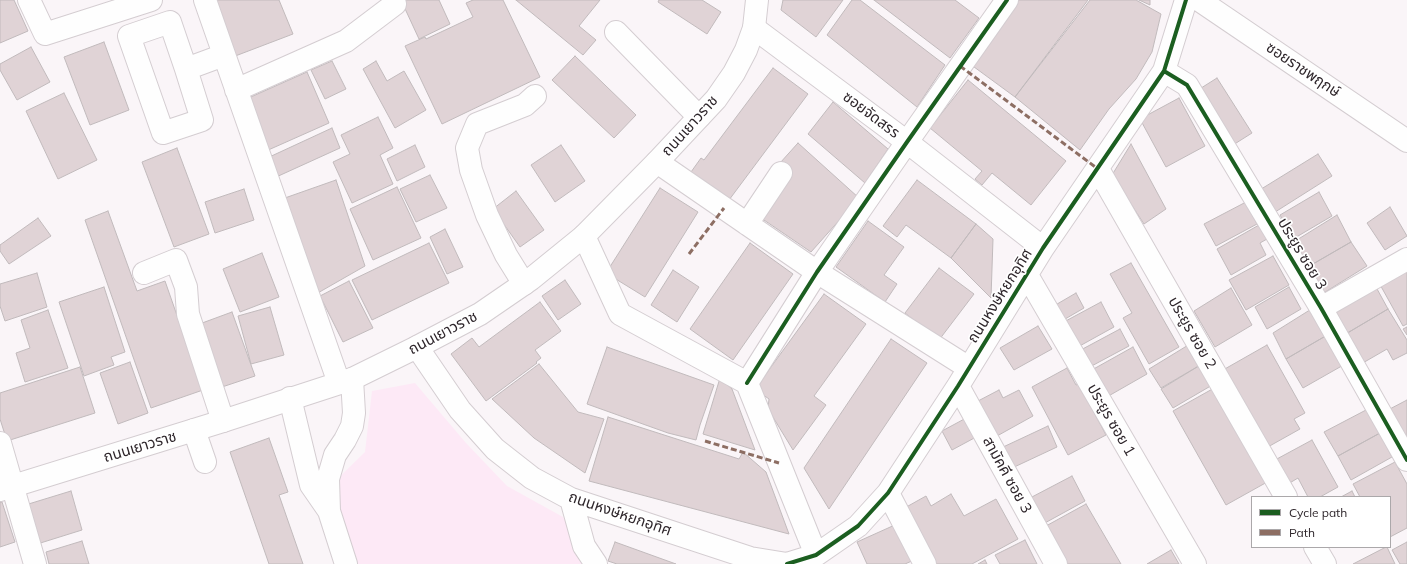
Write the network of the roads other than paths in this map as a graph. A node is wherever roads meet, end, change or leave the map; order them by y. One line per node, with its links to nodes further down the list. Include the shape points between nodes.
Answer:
1 (29, 0): 2 (street, via 45,34)
2 (151, 0)
3 (205, 0): 11 (street)
4 (1186, 0): 13 (street, ถนนหงษ์หยกอุทิศ)
5 (1199, 0): 17 (street, ซอยราชพฤกษ์)
6 (754, 1): 9 (street, ถนนเยาวราช)
7 (1002, 2): 18 (street)
8 (396, 4): 14 (street, via 346,41)
9 (754, 28): 16 (street, ถนนเยาวราช, via 734,73 716,99); 18 (street, ซอยจัดสรร)
10 (616, 32): 16 (street)
11 (224, 55): 12 (street); 14 (street)
12 (186, 69): 12 (street, via 170,22 129,36 163,133 202,120)
13 (1164, 71): 20 (street, ถนนหงษ์หยกอุทิศ); 30 (street, ประยูร ซอย 3, via 1187,85)
14 (236, 90): 33 (street)
15 (535, 96): 29 (street, via 524,105 477,124 467,148 471,170 487,215 506,255)
16 (699, 117): 19 (street, ถนนเยาวราช)
17 (1407, 141)
18 (907, 142): 24 (street, ซอยจัดสรร); 26 (street)
19 (657, 162): 22 (street); 23 (street, ถนนเยาวราช)
20 (1098, 169): 24 (street, ถนนหงษ์หยกอุทิศ); 46 (street, ประยูร ซอย 2)
21 (781, 173): 22 (street)
22 (748, 224): 26 (street)
23 (584, 236): 29 (street, ถนนเยาวราช); 34 (street, via 620,314)
24 (1043, 248): 28 (street, ถนนหงษ์หยกอุทิศ)
25 (1407, 259): 30 (street)
26 (817, 272): 32 (street); 34 (street)
27 (144, 273): 37 (street, via 176,260 186,287 188,314)
28 (1027, 275): 32 (street, ถนนหงษ์หยกอุทิศ); 57 (street, ประยูร ซอย 1)
29 (524, 284): 31 (street, ถนนเยาวราช, via 480,314)
30 (1321, 308): 42 (street, ประยูร ซอย 3)
31 (417, 348): 33 (street, ถนนเยาวราช); 47 (street, ถนนหงษ์หยกอุทิศ, via 460,410 495,449 532,478)
32 (969, 368): 35 (street, ถนนหงษ์หยกอุทิศ)
33 (345, 381): 36 (street, ถนนเยาวราช); 41 (street, via 354,413 352,426)
34 (747, 384): 50 (street)
35 (958, 386): 45 (street, ถนนหงษ์หยกอุทิศ); 56 (street, สามัคคี ซอย 3)
36 (290, 398): 37 (street, ถนนเยาวราช); 39 (street)
37 (223, 421): 38 (street, ถนนเยาวราช)
38 (194, 430): 43 (street); 44 (street, ถนนเยาวราช)
39 (299, 440): 41 (street, via 316,456); 48 (street, via 311,485)
40 (0, 443): 44 (street)
41 (335, 455): 48 (street, via 328,479)
42 (1407, 460)
43 (205, 462)
44 (6, 489): 51 (street)
45 (888, 493): 50 (street, ถนนหงษ์หยกอุทิศ, via 858,526); 55 (street)
46 (1285, 496)
47 (571, 499): 53 (street, via 584,546); 54 (street, ถนนหงษ์หยกอุทิศ, via 750,558)
48 (329, 511): 52 (street)
49 (1316, 548): 58 (street)
50 (816, 555): 54 (street, ถนนหงษ์หยกอุทิศ)
51 (35, 564)
52 (346, 564)
53 (596, 564)
54 (787, 564)
55 (925, 564)
56 (1056, 564)
57 (1195, 564)
58 (1324, 564)

